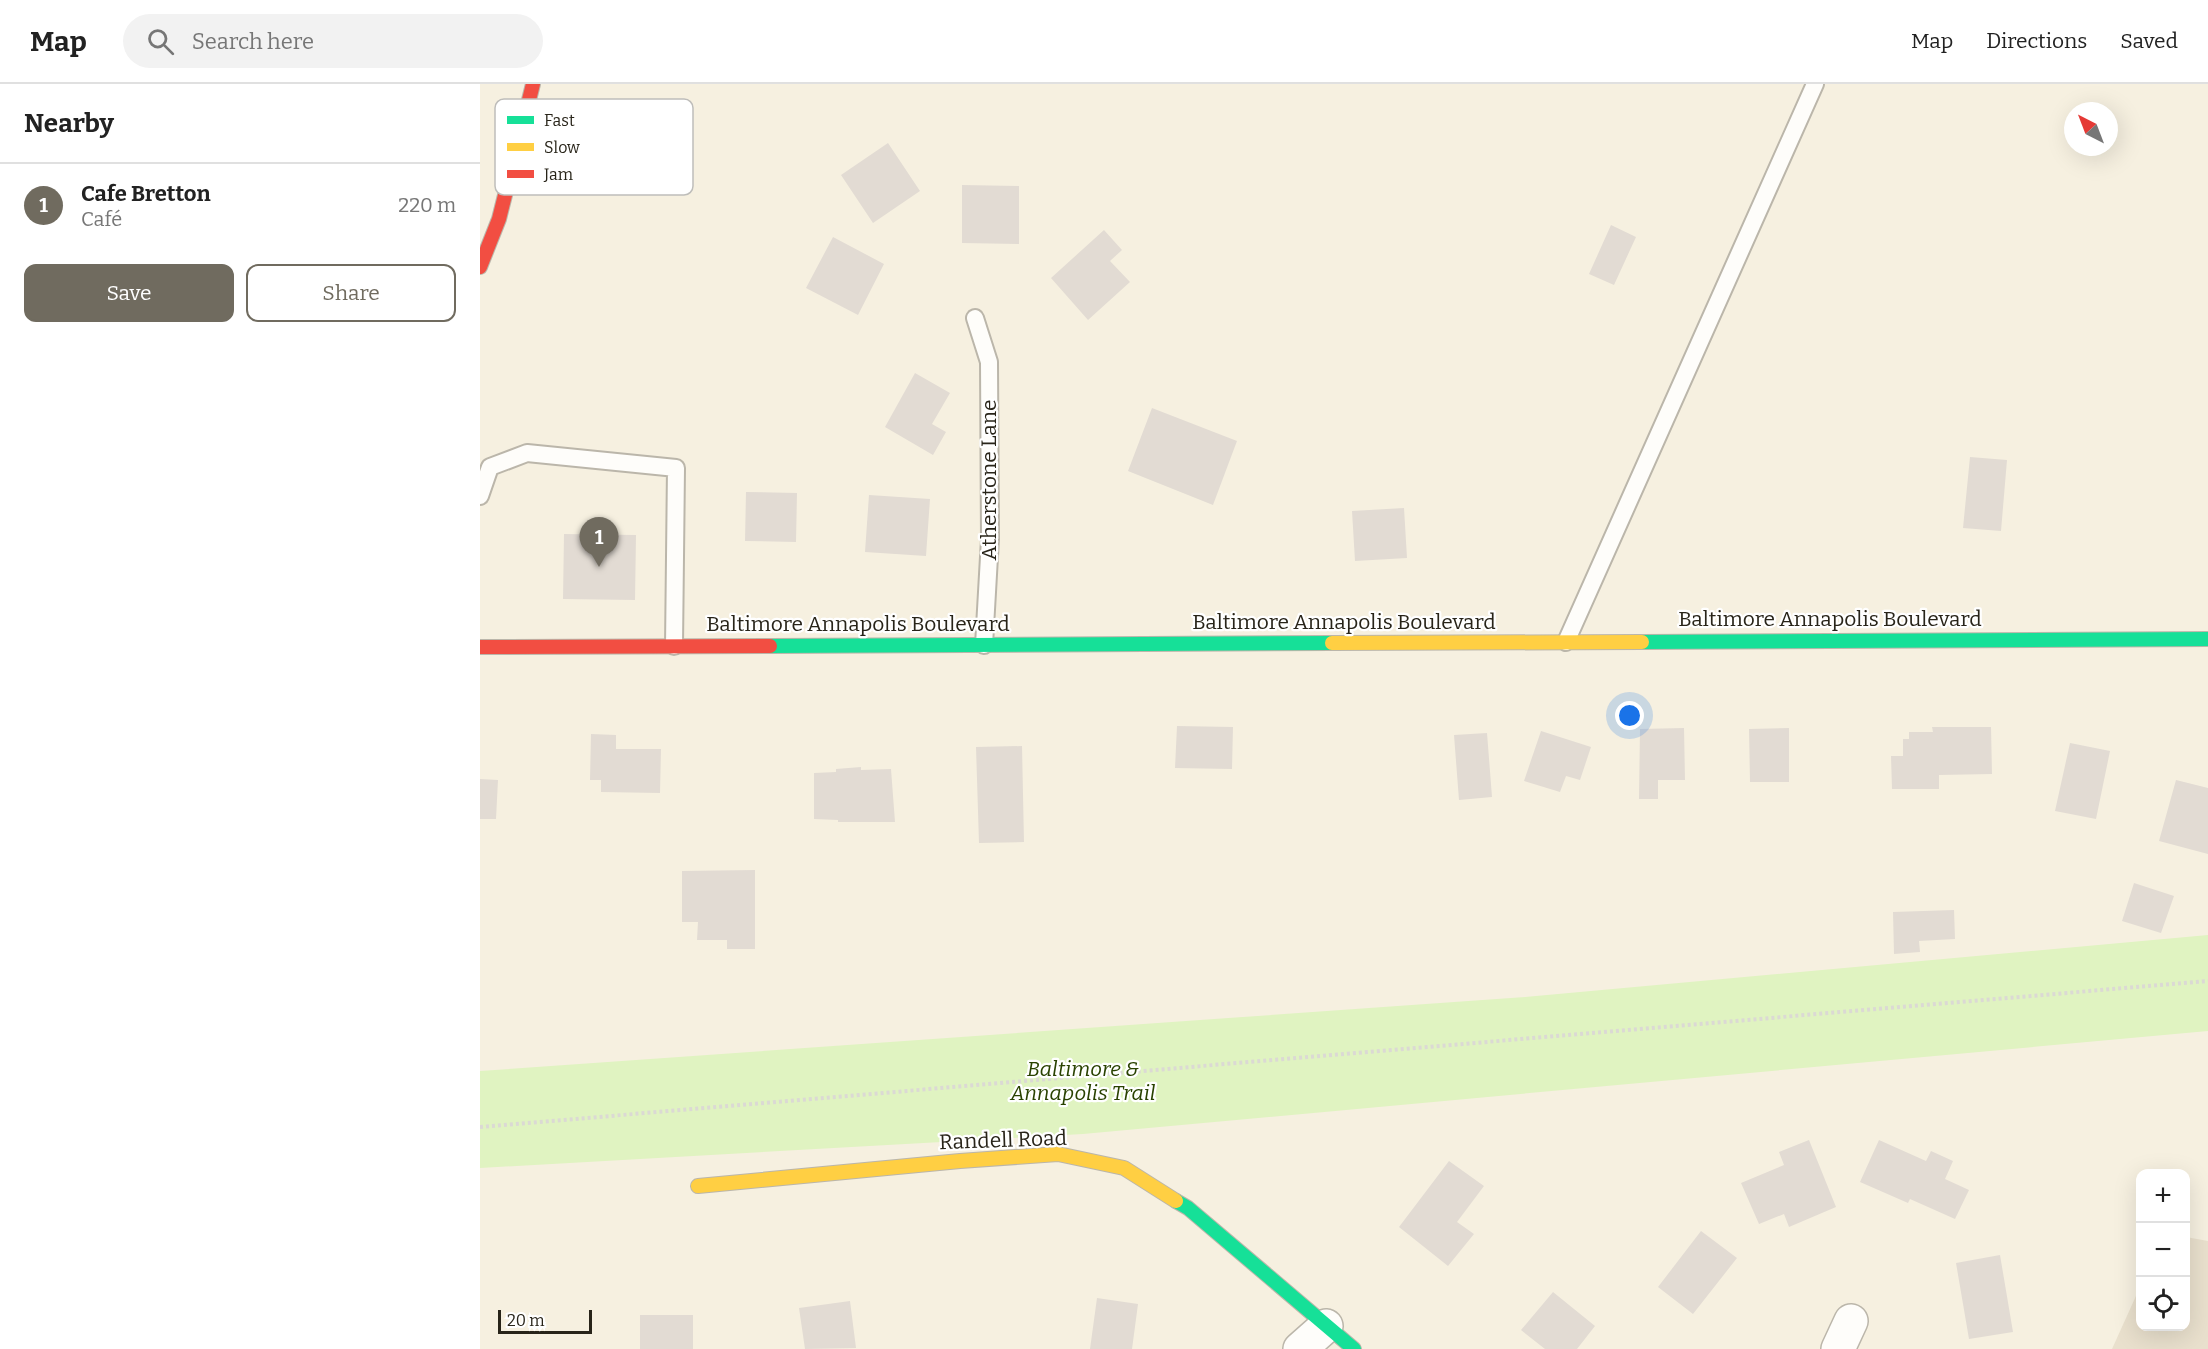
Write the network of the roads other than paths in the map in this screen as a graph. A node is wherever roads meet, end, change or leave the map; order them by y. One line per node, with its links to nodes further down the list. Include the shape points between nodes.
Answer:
1 (533, 84): 3 (street)
2 (1815, 84): 9 (lane)
3 (529, 99)
4 (506, 195): 5 (street)
5 (480, 267)
6 (975, 318): 10 (lane, Atherstone Lane, via 989,362 990,539)
7 (480, 496): 11 (lane, via 490,467 527,453 676,468)
8 (2208, 639): 9 (street, Baltimore Annapolis Boulevard)
9 (1566, 642): 10 (street, Baltimore Annapolis Boulevard)
10 (984, 645): 11 (street, Baltimore Annapolis Boulevard)
11 (674, 646): 12 (street, Baltimore Annapolis Boulevard)
12 (480, 647)
13 (698, 1186): 14 (street, Randell Road, via 1058,1154 1088,1159 1124,1168 1188,1208)
14 (1326, 1326): 15 (street); 16 (street, Randell Road)
15 (1300, 1349)
16 (1354, 1349)

